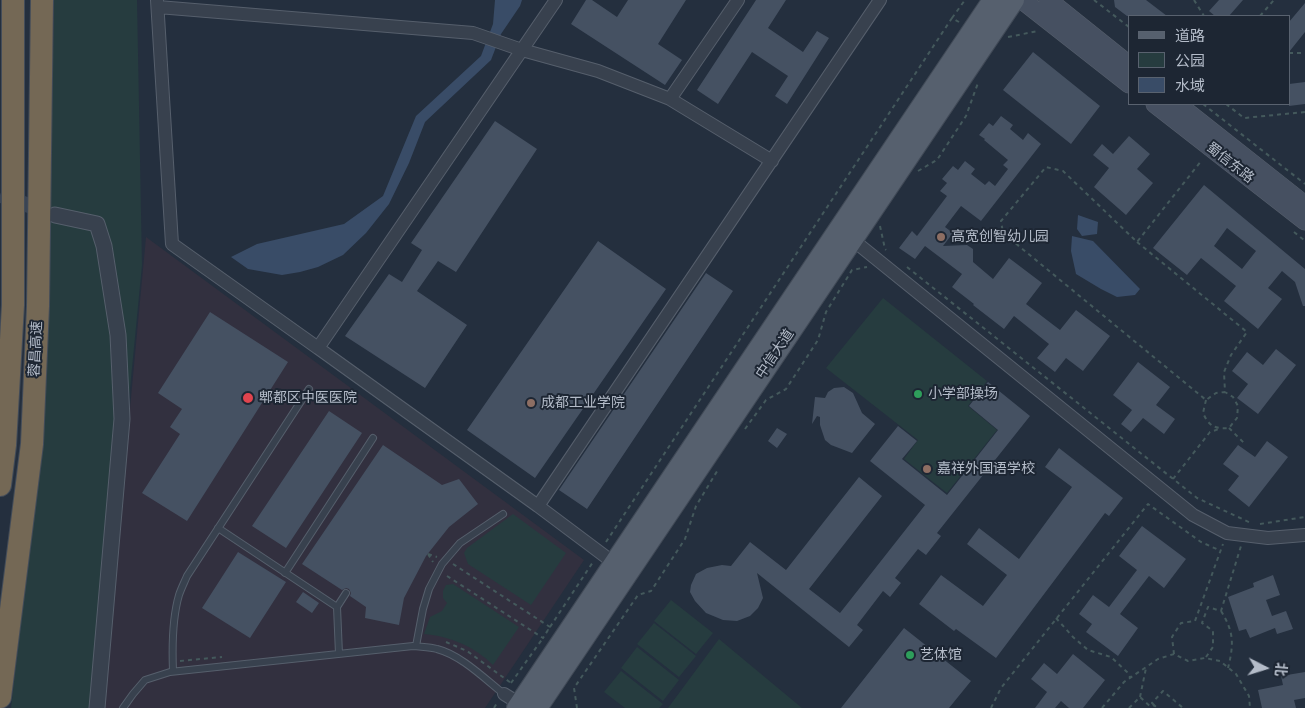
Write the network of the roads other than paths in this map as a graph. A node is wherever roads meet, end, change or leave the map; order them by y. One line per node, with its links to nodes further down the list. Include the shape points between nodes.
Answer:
1 (13, 0): 26 (highway, 蓉昌高速, via 12,305)
2 (42, 0): 39 (highway, 蓉昌高速, via 38,306 32,444)
3 (556, 0): 12 (street)
4 (738, 0): 15 (street)
5 (993, 0): 11 (main road, 中信大道)
6 (1014, 0): 11 (main road, 中信大道)
7 (1022, 0): 14 (main road)
8 (1048, 0): 13 (main road)
9 (877, 1): 18 (street)
10 (158, 3): 12 (street, via 473,32); 23 (street, via 172,244)
11 (979, 36): 22 (main road, 中信大道); 31 (main road, 中信大道)
12 (522, 50): 15 (street, via 598,71); 23 (street)
13 (1128, 64)
14 (1128, 83)
15 (670, 99): 18 (street)
16 (1156, 105): 21 (main road, 蜀信东路)
17 (1178, 105): 19 (main road, 蜀信东路)
18 (772, 161): 27 (street)
19 (1305, 205)
20 (55, 215): 41 (street, via 97,224 104,246 118,335 122,419)
21 (1305, 221)
22 (853, 240): 30 (street, via 1193,515 1227,533 1268,538); 35 (main road, 中信大道)
23 (318, 348): 27 (street)
24 (309, 389): 29 (lane)
25 (373, 438): 32 (lane)
26 (0, 485)
27 (538, 506): 31 (street)
28 (503, 514): 36 (lane, via 460,543 446,559 422,609)
29 (218, 528): 32 (lane); 38 (lane, via 187,576 179,595 174,622)
30 (1305, 535)
31 (607, 558): 35 (main road, 中信大道)
32 (285, 573): 34 (lane)
33 (346, 593): 34 (lane)
34 (337, 607): 37 (lane)
35 (556, 637): 40 (main road, 中信大道)
36 (416, 646): 37 (lane); 40 (lane, via 438,649 456,658)
37 (339, 654): 38 (lane)
38 (173, 671): 42 (lane, via 145,680)
39 (0, 696)
40 (521, 704)
41 (97, 708)
42 (123, 708)

